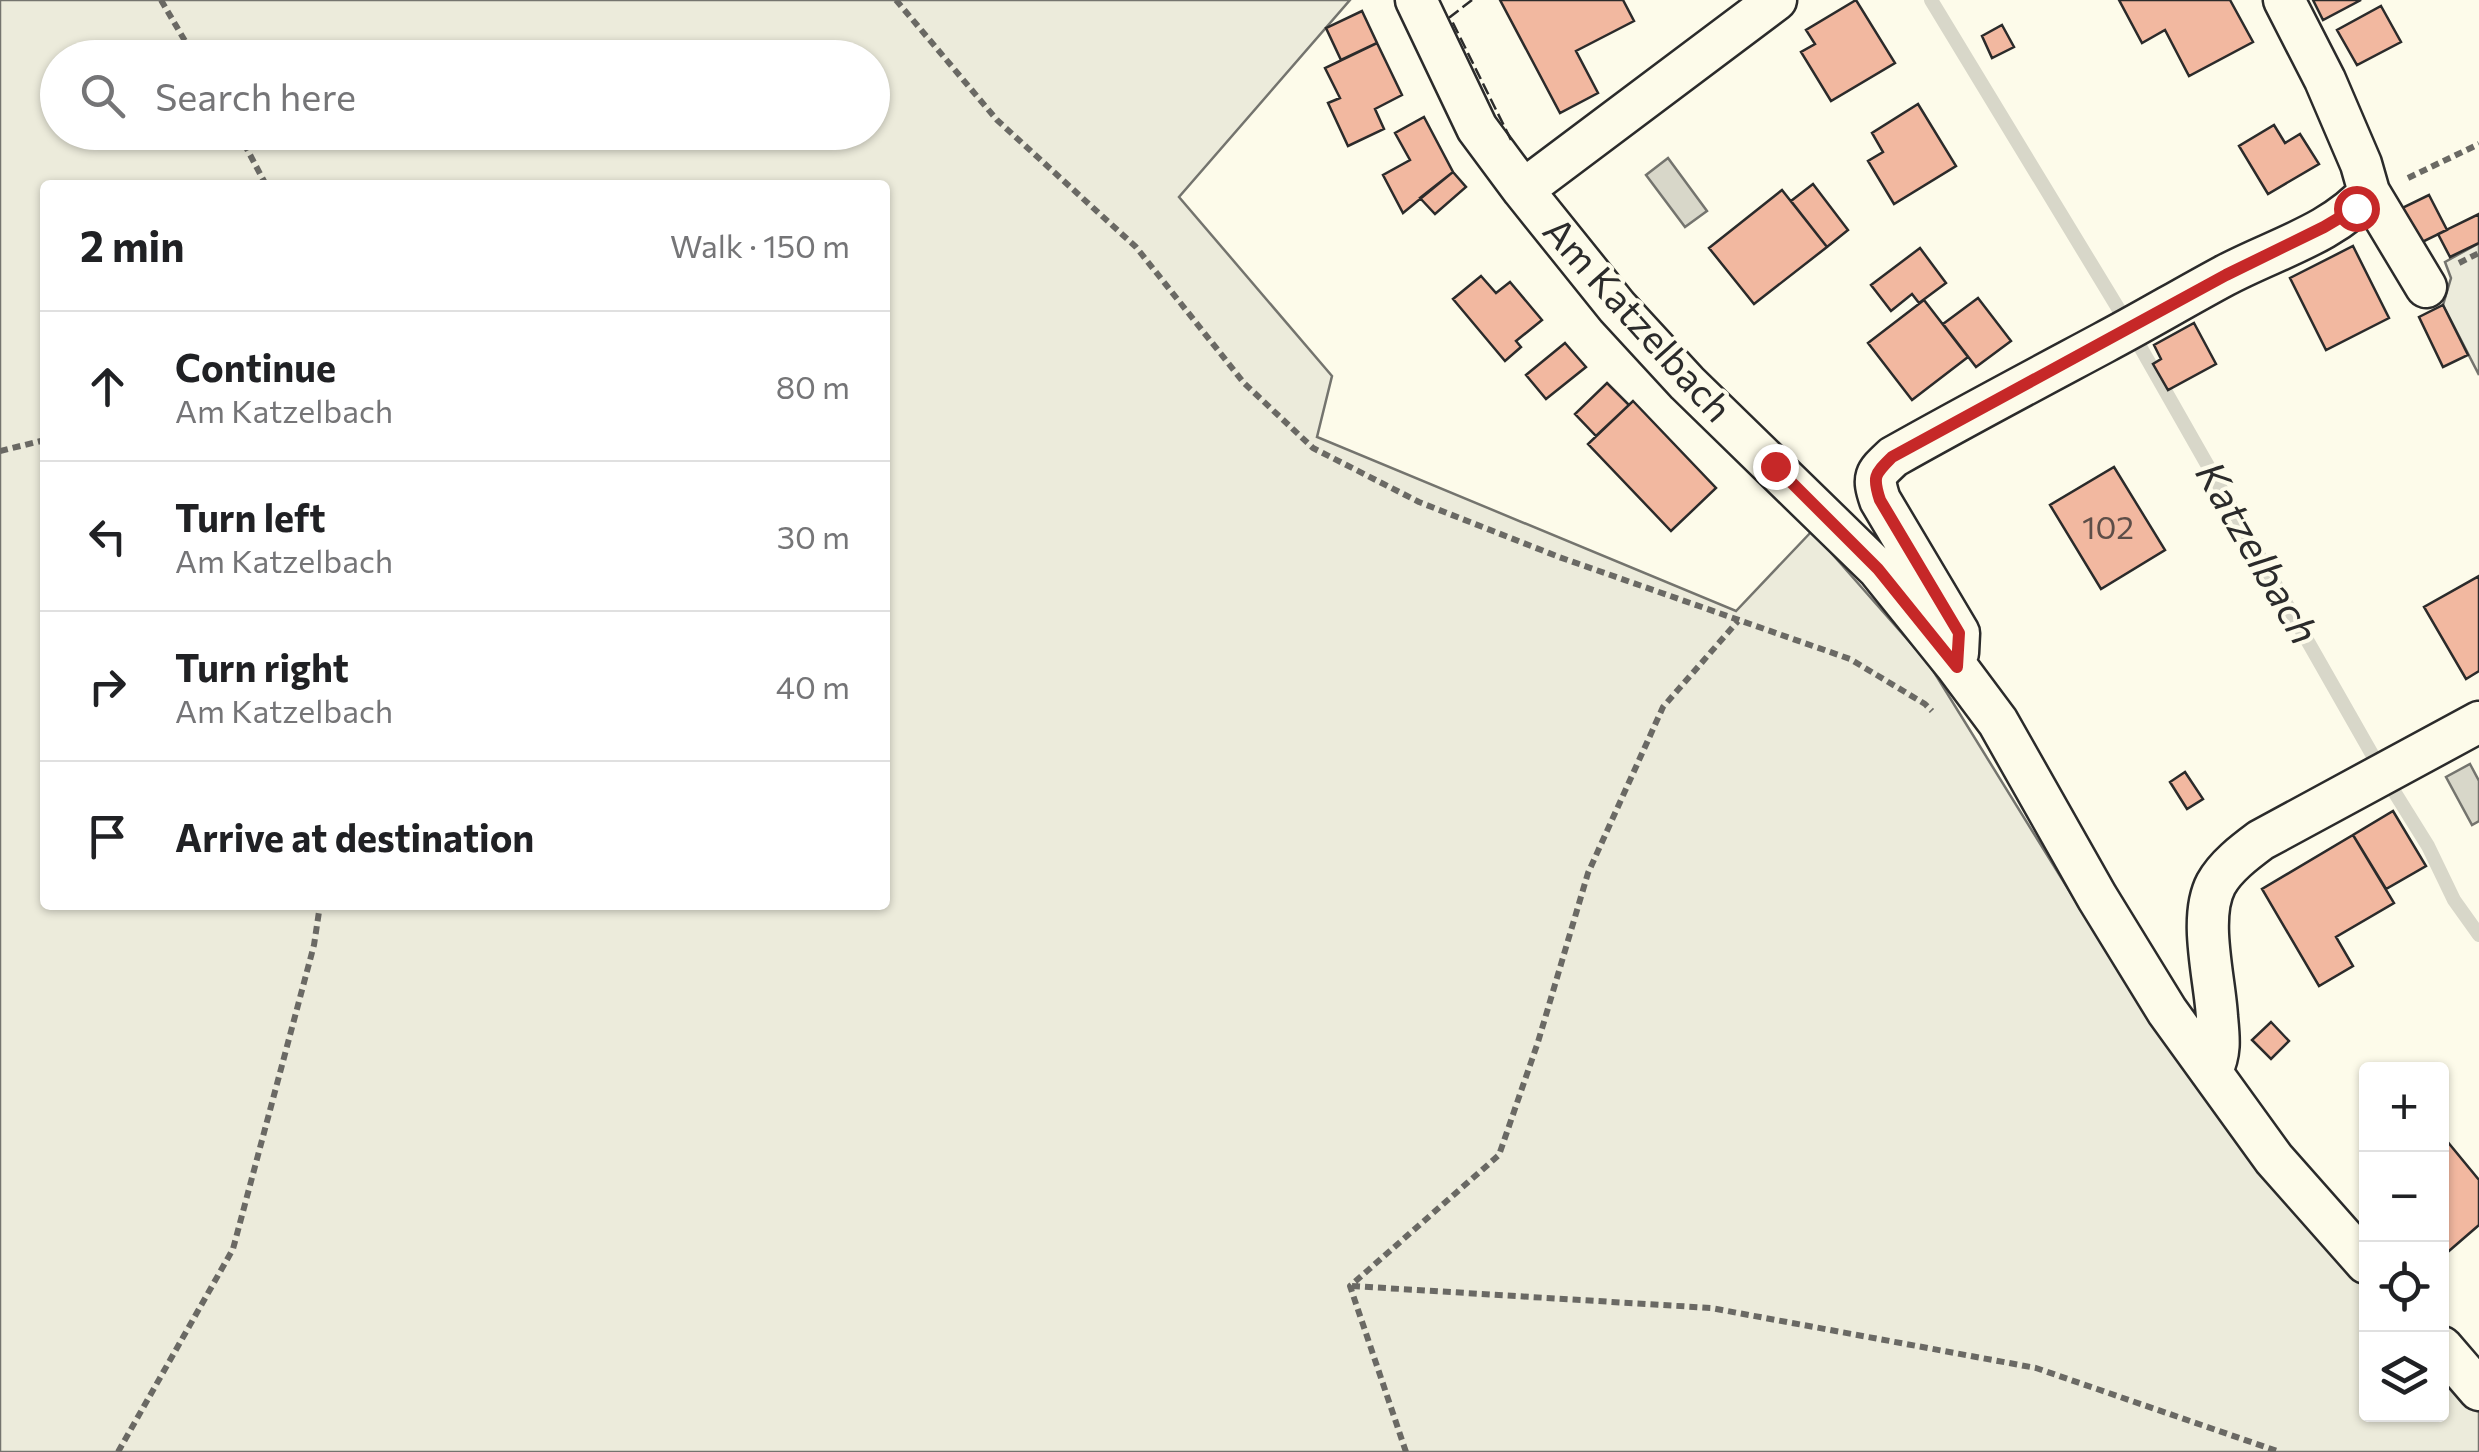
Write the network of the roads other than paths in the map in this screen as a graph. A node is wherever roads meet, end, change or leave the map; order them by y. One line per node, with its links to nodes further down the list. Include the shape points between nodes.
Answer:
1 (1416, 0): 4 (street, Am Katzelbach, via 1477,128)
2 (1776, 0): 4 (street, Am Katzelbach)
3 (2284, 0): 5 (street, via 2325,80)
4 (1523, 190): 7 (street, Am Katzelbach, via 1617,307 1878,569)
5 (2369, 192): 6 (street); 7 (street, Am Katzelbach, via 2324,227 2011,391 1892,457 1878,472 1880,500 1959,633)
6 (2426, 287)
7 (1957, 667): 9 (street, Am Katzelbach, via 1998,722 2136,962)
8 (2479, 722): 9 (street, via 2261,840 2214,886 2208,936 2219,1057)
9 (2212, 1071): 10 (street, Am Katzelbach, via 2274,1159)
10 (2359, 1255)
11 (2449, 1356): 12 (street)
12 (2479, 1390)

